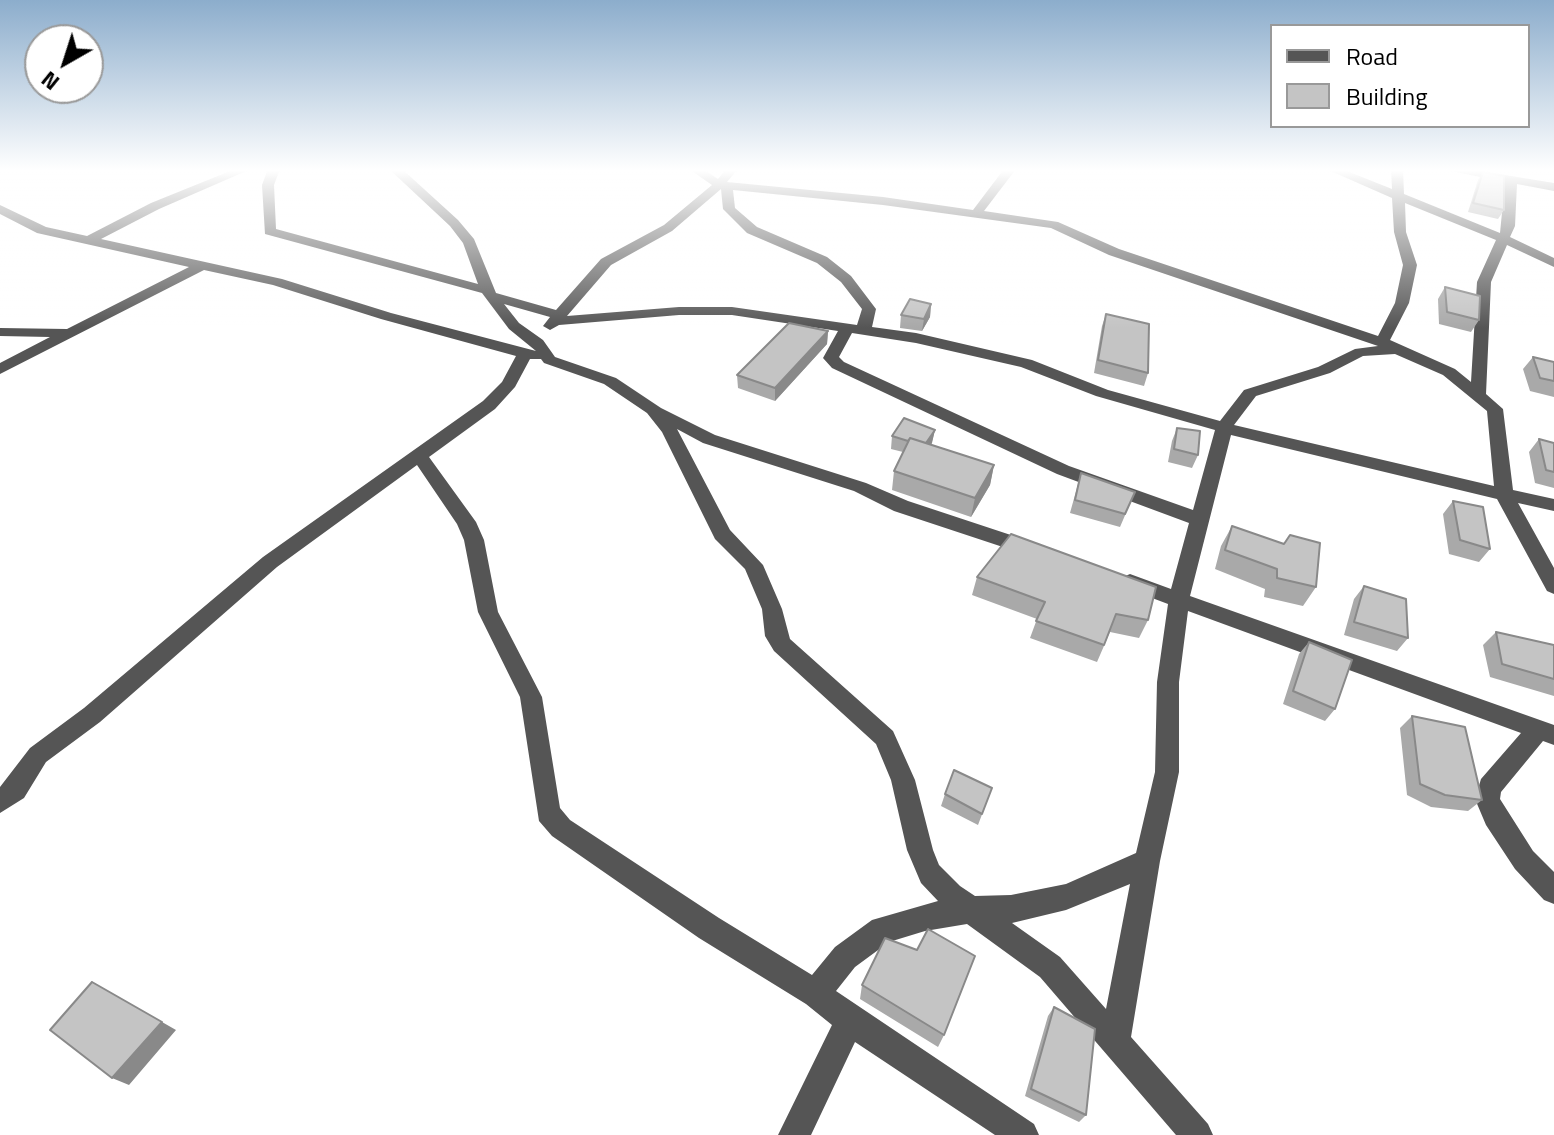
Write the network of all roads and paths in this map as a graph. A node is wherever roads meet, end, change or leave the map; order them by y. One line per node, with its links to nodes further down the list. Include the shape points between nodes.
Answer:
1 (26, 222): 12 (street)
2 (124, 222): 12 (street)
3 (268, 222): 15 (street, via 270,231)
4 (453, 222): 15 (street, via 469,242)
5 (676, 222): 16 (street, via 606,262)
6 (743, 222): 17 (street, via 822,260 846,279 869,309)
7 (1032, 222): 20 (street, via 1054,225 1114,252)
8 (1399, 222): 20 (street, via 1410,265 1402,303)
9 (1460, 222): 11 (street)
10 (1510, 222): 11 (street)
11 (1502, 238): 13 (street); 24 (street, via 1484,282)
12 (90, 240): 14 (street)
13 (1554, 263)
14 (203, 265): 19 (street); 22 (street)
15 (488, 293): 16 (street); 22 (street)
16 (556, 318): 17 (street, via 708,310); 22 (street)
17 (855, 329): 26 (street, via 1026,363 1102,393); 30 (street, via 831,358 838,365 1063,470)
18 (0, 332): 19 (street)
19 (71, 333): 23 (street)
20 (1381, 342): 21 (street)
21 (1397, 349): 24 (street, via 1449,372); 26 (street, via 1360,352 1324,370 1250,393)
22 (530, 351): 25 (street, via 610,381); 27 (street, via 500,395)
23 (0, 369)
24 (1478, 396): 28 (street, via 1495,409)
25 (653, 409): 31 (street, via 709,439); 39 (street, via 670,431 722,534 753,565 782,645 885,738 930,874)
26 (1224, 427): 28 (street); 30 (street)
27 (418, 454): 36 (street, via 270,562 92,715 47,746); 40 (street, via 466,522 488,612 531,697 548,813 561,828)
28 (1504, 495): 29 (street); 33 (street)
29 (1554, 505)
30 (1200, 520): 34 (street)
31 (1054, 557)
32 (1109, 575): 34 (street)
33 (1554, 586)
34 (1179, 599): 35 (street); 37 (street, via 1168,682 1167,772)
35 (1546, 732): 38 (street, via 1490,787 1487,799 1524,860)
36 (5, 791)
37 (1147, 861): 39 (street, via 1066,897 1011,909); 42 (street)
38 (1554, 891)
39 (971, 910): 40 (street, via 882,930 845,957); 42 (street, via 1050,967)
40 (816, 994): 41 (street)
41 (850, 1021): 43 (street); 44 (street)
42 (1115, 1042): 45 (street)
43 (794, 1135)
44 (1023, 1135)
45 (1197, 1135)

